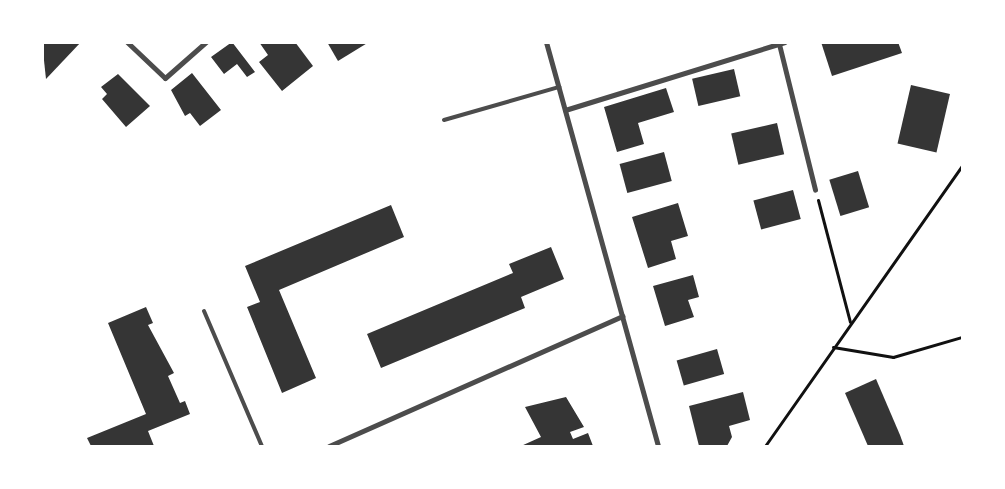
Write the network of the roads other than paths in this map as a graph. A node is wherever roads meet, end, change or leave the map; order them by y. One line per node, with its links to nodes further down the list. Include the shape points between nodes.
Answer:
1 (127, 42): 2 (street, via 164,78)
2 (206, 42)
3 (546, 42): 5 (street)
4 (782, 43): 6 (street); 8 (street)
5 (558, 86): 6 (street); 7 (lane)
6 (565, 110): 10 (street)
7 (444, 120)
8 (815, 190)
9 (204, 311): 11 (lane)
10 (622, 316): 12 (street); 13 (street)
11 (262, 446)
12 (329, 446)
13 (658, 446)

